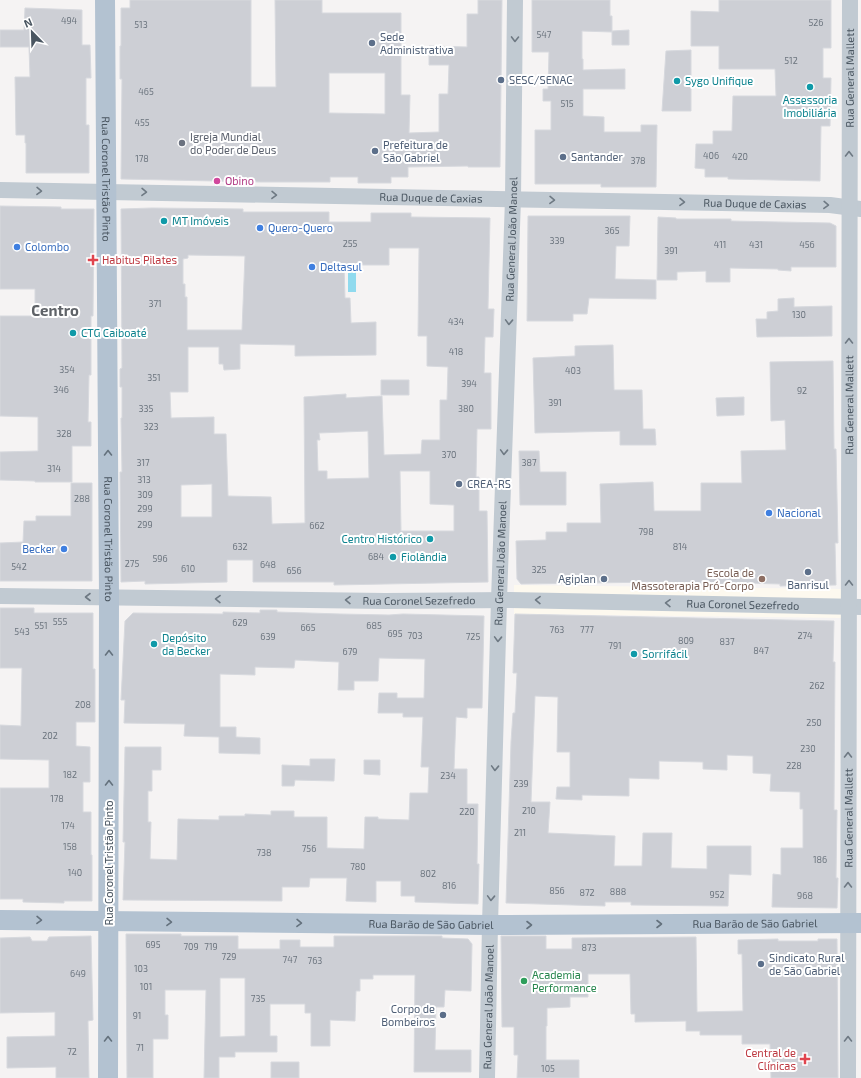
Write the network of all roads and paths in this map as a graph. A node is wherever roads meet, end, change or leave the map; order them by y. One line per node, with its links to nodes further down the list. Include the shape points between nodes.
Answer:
1 (105, 0): 5 (main road, Rua Coronel Tristão Pinto)
2 (515, 0): 6 (street, Rua General João Manoel, one-way to 6)
3 (850, 0): 7 (street, Rua General Mallett, one-way to 3)
4 (0, 190): 5 (street, Rua Duque de Caxias, one-way to 5)
5 (106, 192): 6 (street, Rua Duque de Caxias, one-way to 6); 12 (main road, Rua Coronel Tristão Pinto, one-way to 5)
6 (513, 199): 7 (street, Rua Duque de Caxias, one-way to 7, via 830,205); 13 (street, Rua General João Manoel, one-way to 13)
7 (855, 208): 8 (street, Rua General Mallett)
8 (855, 250): 9 (street, Rua General Mallett, one-way to 8)
9 (849, 557): 10 (street); 14 (street, Rua General Mallett, one-way to 9)
10 (861, 569)
11 (0, 596): 12 (street, Rua Coronel Sezefredo, one-way to 11)
12 (109, 597): 13 (street, Rua Coronel Sezefredo, one-way to 12); 16 (main road, Rua Coronel Tristão Pinto, one-way to 12)
13 (499, 600): 14 (street, Rua Coronel Sezefredo, one-way to 13); 18 (street, Rua General João Manoel, one-way to 18)
14 (855, 607): 17 (street, Rua General Mallett, one-way to 14)
15 (0, 920): 16 (main road, Rua Barão de São Gabriel, one-way to 16)
16 (108, 921): 18 (main road, Rua Barão de São Gabriel, one-way to 18); 19 (main road, Rua Coronel Tristão Pinto, one-way to 16)
17 (854, 924): 18 (main road, Rua Barão de São Gabriel, one-way to 17); 21 (street, Rua General Mallett, one-way to 17)
18 (490, 925): 20 (street, Rua General João Manoel)
19 (108, 1078)
20 (488, 1078)
21 (848, 1078)

